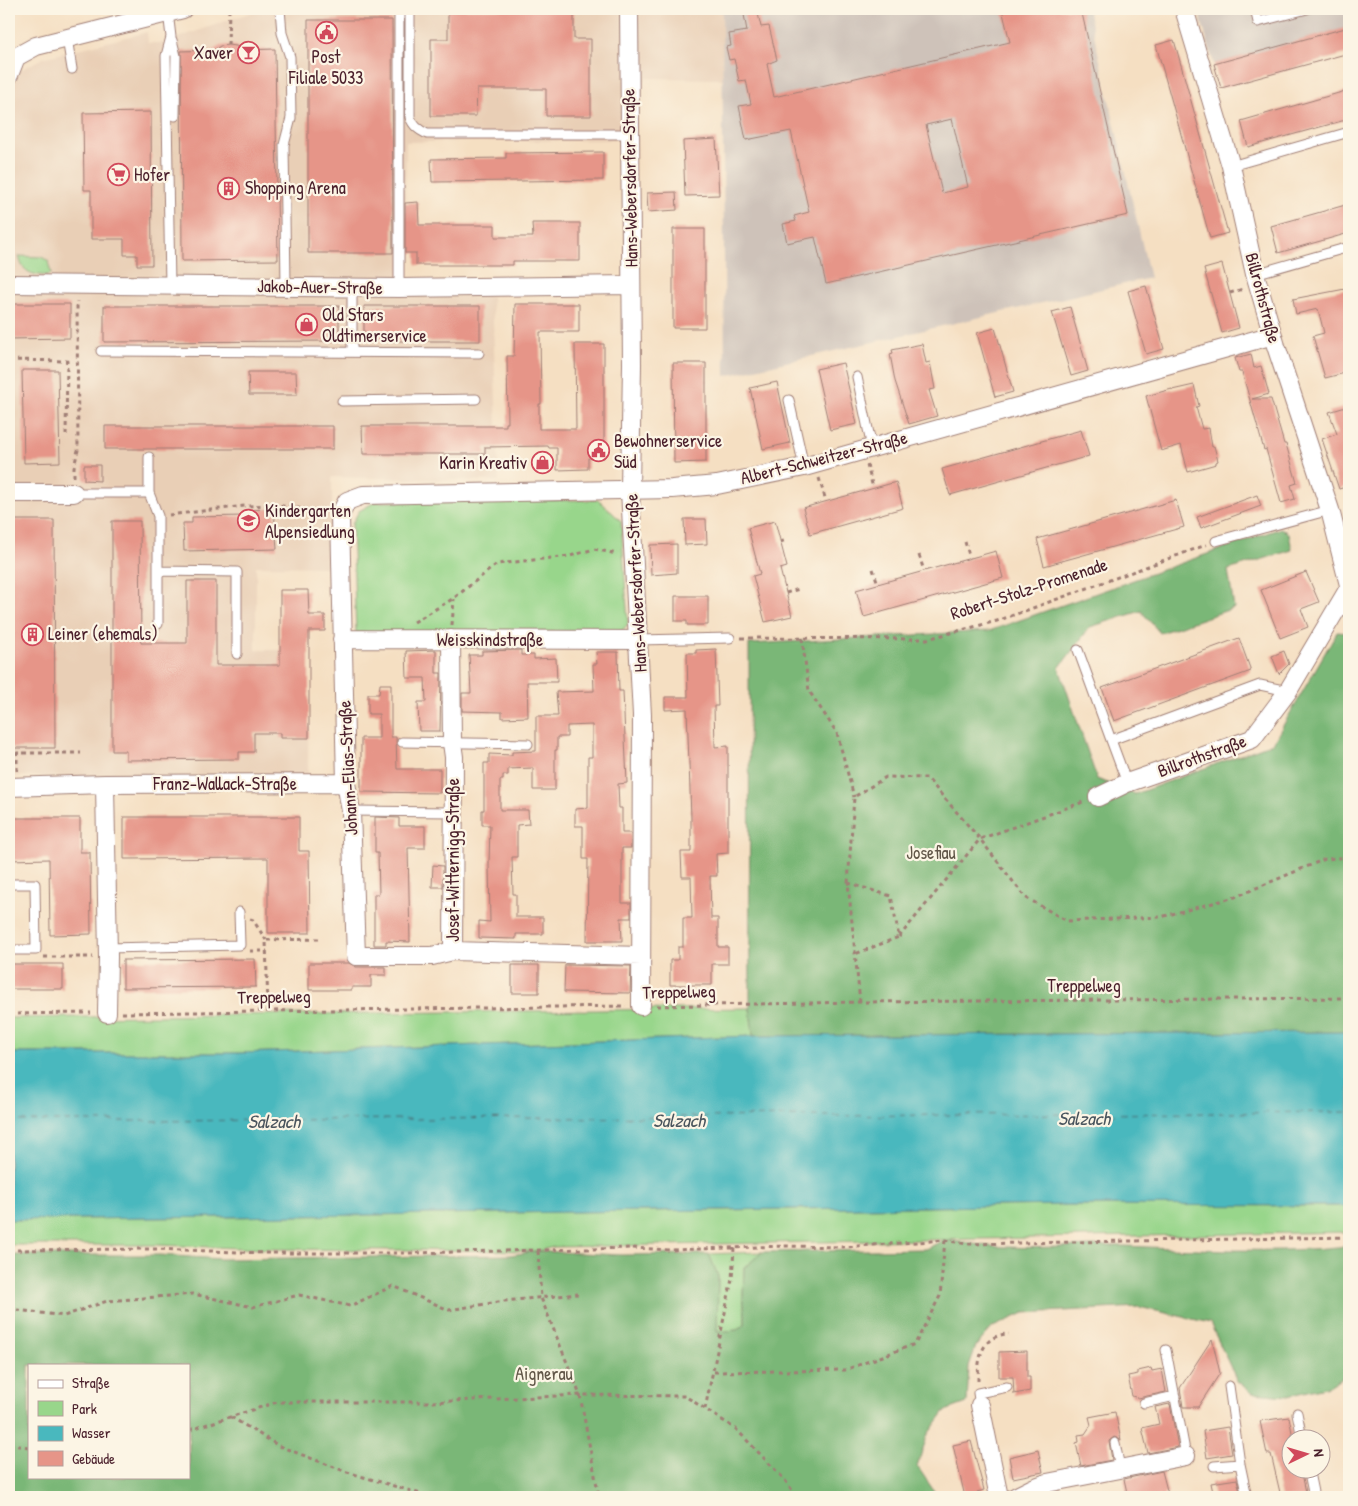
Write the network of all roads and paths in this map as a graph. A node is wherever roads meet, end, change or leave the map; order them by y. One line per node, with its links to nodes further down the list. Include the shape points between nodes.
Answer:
1 (229, 9): 12 (path)
2 (280, 9): 26 (lane, via 282,34 290,57 291,118 284,145)
3 (399, 9): 28 (lane)
4 (410, 9): 18 (lane, via 410,117 422,132)
5 (629, 9): 18 (street, Hans-Webersdorfer-Straße)
6 (1184, 9): 19 (street, Billrothstraße)
7 (1255, 9): 8 (lane, via 1258,22)
8 (1307, 9)
9 (175, 10): 10 (lane); 11 (street)
10 (171, 37): 16 (lane, via 176,56); 25 (lane, via 166,56)
11 (67, 38): 13 (street, via 36,46); 14 (lane)
12 (228, 45)
13 (12, 57): 15 (street)
14 (72, 69)
15 (9, 75)
16 (176, 116)
17 (1349, 132): 19 (lane)
18 (629, 134): 24 (street, Hans-Webersdorfer-Straße)
19 (1231, 166): 21 (street, Billrothstraße)
20 (1349, 248): 21 (lane)
21 (1255, 274): 29 (street, Billrothstraße)
22 (9, 284): 23 (street, Jakob-Auer-Straße)
23 (72, 285): 25 (street, Jakob-Auer-Straße); 45 (path, via 78,304 78,450)
24 (631, 285): 28 (street, Jakob-Auer-Straße); 43 (street, Hans-Webersdorfer-Straße)
25 (170, 286): 26 (street, Jakob-Auer-Straße)
26 (286, 286): 27 (street, Jakob-Auer-Straße)
27 (352, 288): 28 (street, Jakob-Auer-Straße); 31 (lane)
28 (399, 288)
29 (1272, 335): 39 (street, Albert-Schweitzer-Straße); 48 (street, Billrothstraße)
30 (101, 351): 31 (lane)
31 (352, 352): 32 (lane)
32 (479, 353)
33 (9, 360): 38 (path, via 67,361)
34 (857, 377): 39 (lane)
35 (476, 399): 37 (lane)
36 (789, 400): 41 (lane)
37 (342, 401)
38 (66, 437)
39 (867, 449): 41 (street, Albert-Schweitzer-Straße); 42 (path)
40 (149, 457): 46 (lane)
41 (809, 465): 43 (street, Albert-Schweitzer-Straße, via 717,485); 47 (path)
42 (873, 488)
43 (630, 490): 49 (street, Albert-Schweitzer-Straße, via 363,495 347,501); 55 (street, Hans-Webersdorfer-Straße)
44 (9, 492): 45 (street)
45 (74, 493): 46 (lane)
46 (149, 493): 50 (lane)
47 (826, 501)
48 (1330, 510): 54 (lane); 62 (street, Billrothstraße)
49 (340, 514): 50 (path, via 276,505); 69 (street, Johann-Elias-Straße)
50 (158, 516): 59 (lane)
51 (787, 540): 52 (path)
52 (780, 542)
53 (965, 542): 57 (path)
54 (1216, 542): 68 (path, Robert-Stolz-Promenade, via 997,621 926,639)
55 (633, 554): 65 (path, via 594,549 570,556 497,564); 72 (street, Hans-Webersdorfer-Straße)
56 (919, 555): 60 (path)
57 (970, 558)
58 (873, 569): 61 (path)
59 (158, 571): 66 (lane); 74 (lane, via 238,572)
60 (924, 571)
61 (878, 584)
62 (1349, 587): 75 (street, Billrothstraße)
63 (799, 588): 64 (path)
64 (786, 593)
65 (454, 598): 70 (path, via 414,622); 71 (path)
66 (158, 624)
67 (730, 638): 68 (path, Robert-Stolz-Promenade); 72 (lane)
68 (802, 638): 86 (path, via 809,691 837,732)
69 (342, 639): 70 (street, Weisskindstraße); 81 (street, Johann-Elias-Straße)
70 (408, 639): 71 (street, Weisskindstraße)
71 (451, 639): 72 (street, Weisskindstraße); 78 (street, Josef-Witternigg-Straße)
72 (638, 640): 101 (street, Hans-Webersdorfer-Straße, via 642,715)
73 (1078, 650): 76 (lane)
74 (237, 654)
75 (1288, 691): 76 (lane, via 1260,685); 82 (street, Billrothstraße, via 1252,739)
76 (1112, 740): 82 (lane)
77 (402, 742): 78 (lane)
78 (452, 743): 79 (lane); 88 (street, Josef-Witternigg-Straße)
79 (528, 744)
80 (81, 753): 84 (path, via 17,753)
81 (346, 783): 83 (street, Franz-Wallack-Straße); 87 (street, Johann-Elias-Straße)
82 (1127, 783): 85 (street, Billrothstraße)
83 (105, 784): 84 (street, Franz-Wallack-Straße); 98 (street)
84 (13, 787)
85 (1098, 797): 89 (path)
86 (854, 798): 89 (path, via 886,777 927,778); 91 (path)
87 (352, 811): 88 (lane); 99 (street, Johann-Elias-Straße, via 356,956 432,956)
88 (453, 812): 99 (street, Josef-Witternigg-Straße)
89 (980, 839): 90 (path, via 1025,897 1067,921 1162,917 1235,897 1326,860); 94 (path)
90 (1349, 857)
91 (848, 883): 94 (path, via 891,896); 100 (path)
92 (9, 884): 97 (lane, via 35,884 36,950)
93 (239, 912): 96 (path, via 253,920); 98 (lane, via 240,945)
94 (899, 937): 100 (path)
95 (320, 939): 96 (path)
96 (266, 940): 106 (path)
97 (9, 950)
98 (108, 952): 102 (path); 107 (street)
99 (453, 952): 101 (street, Josef-Witternigg-Straße)
100 (855, 954): 104 (path)
101 (641, 956): 105 (street, Hans-Webersdorfer-Straße)
102 (38, 957)
103 (1349, 998): 104 (path, Treppelweg)
104 (860, 1002): 105 (path, Treppelweg)
105 (641, 1006): 106 (path, Treppelweg)
106 (268, 1011): 107 (path, Treppelweg)
107 (107, 1013): 108 (path, Treppelweg)
108 (9, 1014)
109 (1349, 1237): 110 (path, via 966,1244)
110 (945, 1240): 111 (path, via 844,1247); 119 (path, via 940,1296 915,1344 845,1370)
111 (734, 1248): 113 (path); 119 (path, via 732,1279)
112 (9, 1250): 113 (path, via 411,1254)
113 (538, 1251): 115 (path)
114 (578, 1294): 115 (path)
115 (540, 1298): 116 (path, via 449,1310 393,1286 350,1306 299,1295 254,1307 193,1294 107,1301 64,1316); 122 (path)
116 (9, 1309)
117 (1009, 1334): 124 (path, via 990,1340 982,1349 978,1363)
118 (1166, 1350): 123 (lane)
119 (714, 1372): 126 (path)
120 (1229, 1386): 135 (lane)
121 (1007, 1387): 124 (lane)
122 (580, 1395): 126 (path, via 684,1396); 128 (path, via 431,1402 278,1402); 140 (path)
123 (1175, 1396): 125 (lane); 134 (lane)
124 (979, 1399): 142 (street)
125 (1144, 1403)
126 (705, 1409): 141 (path, via 736,1429)
127 (1297, 1413): 129 (lane)
128 (231, 1417): 130 (path); 139 (path, via 279,1446 346,1472)
129 (1300, 1428)
130 (190, 1430)
131 (1115, 1443): 137 (lane)
132 (9, 1445): 133 (path)
133 (28, 1447)
134 (1186, 1456): 137 (street)
135 (1240, 1464): 136 (lane); 144 (lane)
136 (1214, 1466)
137 (1120, 1468): 143 (street, via 1047,1483)
138 (1310, 1478): 145 (lane)
139 (431, 1497)
140 (599, 1497)
141 (797, 1497)
142 (999, 1497)
143 (1015, 1497)
144 (1248, 1497)
145 (1314, 1497)

